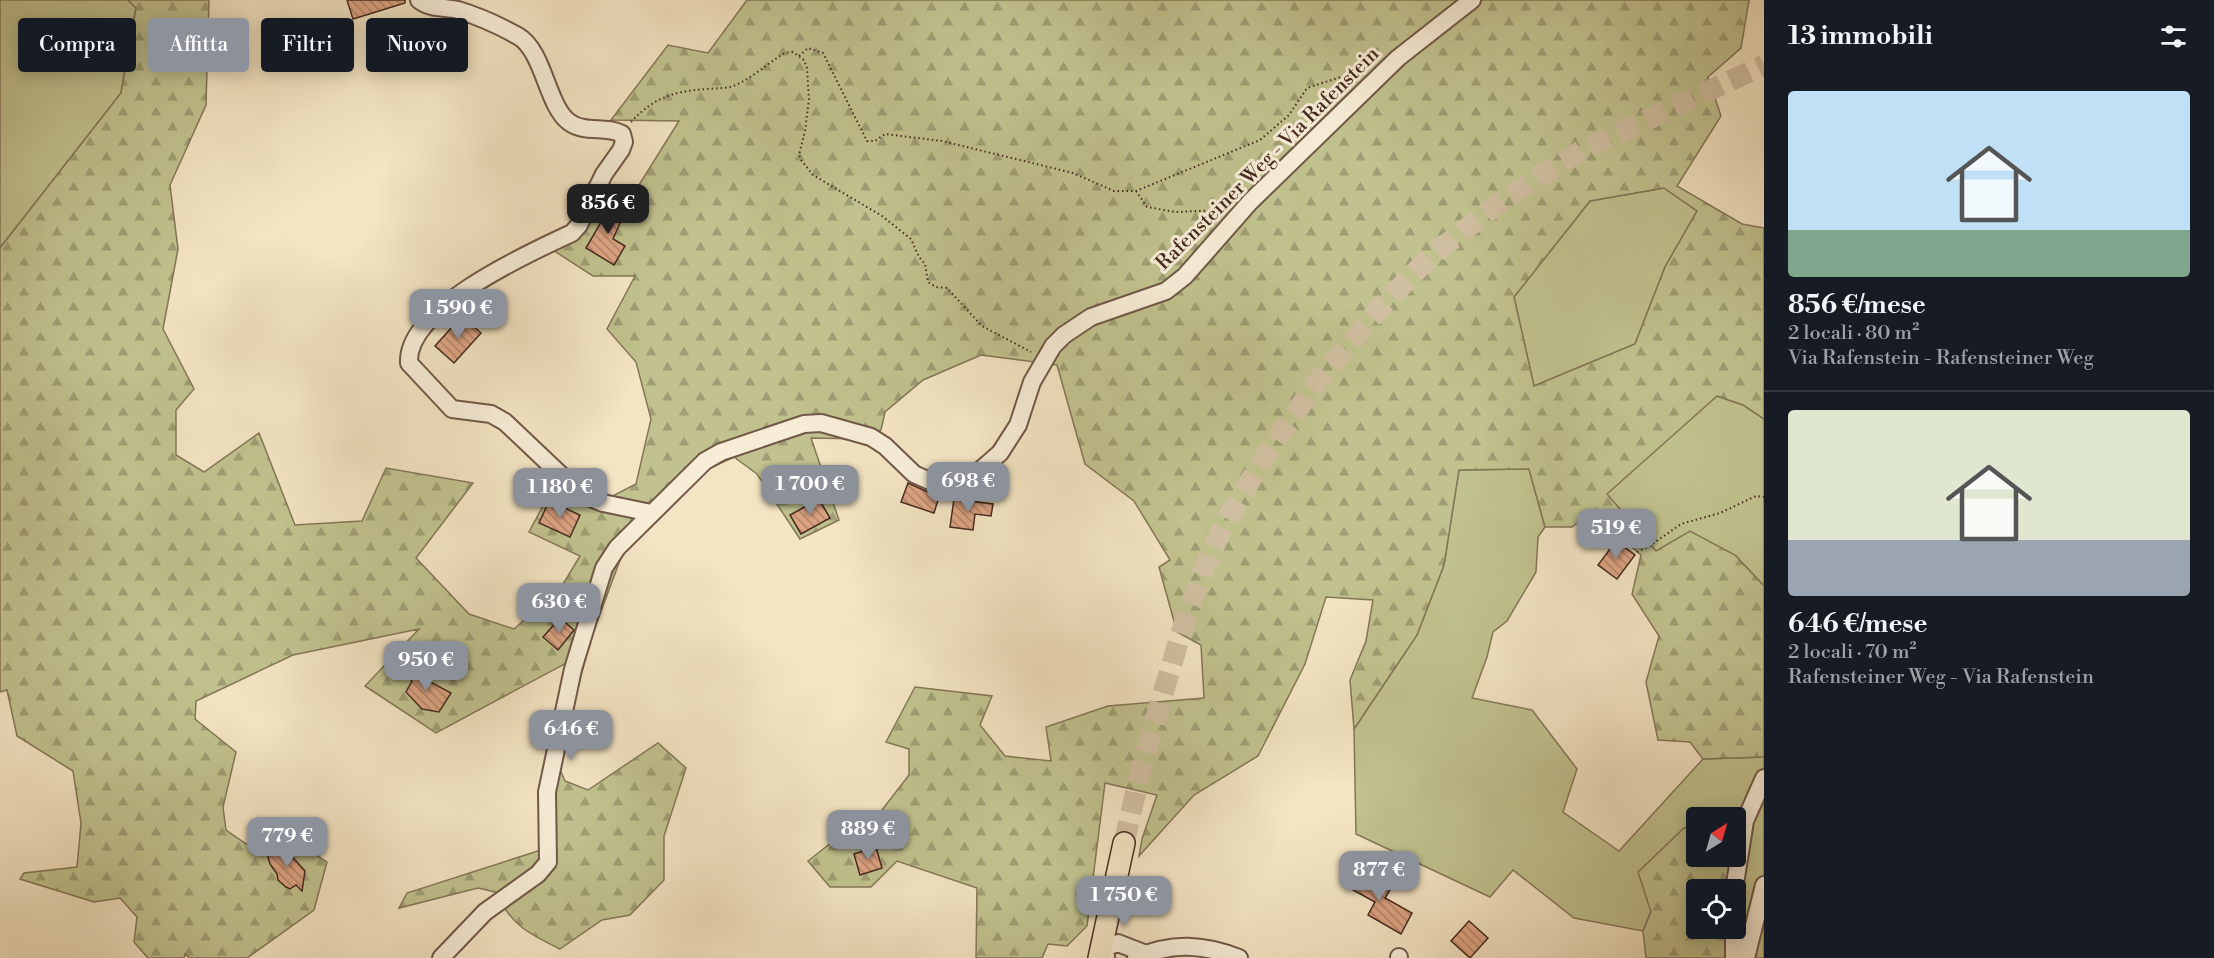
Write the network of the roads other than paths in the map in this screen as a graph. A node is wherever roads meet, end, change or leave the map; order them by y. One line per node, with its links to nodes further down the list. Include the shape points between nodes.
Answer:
1 (419, 0): 3 (street, via 424,5 458,10 520,37 568,122 579,128 614,130 622,134 624,142 572,233 505,265 464,291 418,332 408,363 452,409 491,414 505,422 581,494)
2 (1472, 0): 3 (street, Rafensteiner Weg - Via Rafenstein, via 1398,58 1237,217 1185,276 1166,291 1091,317 1064,334 1032,382 1010,439 968,482 934,483 914,474 871,437 821,423 804,424 705,460)
3 (651, 513): 11 (street, Rafensteiner Weg - Via Rafenstein, via 608,560 579,647 547,792 548,862 538,874 486,912)
4 (1764, 778): 6 (street, via 1745,821)
5 (1124, 843): 9 (main road, via 1108,919)
6 (1736, 879)
7 (1764, 885): 14 (street)
8 (1734, 939): 13 (street)
9 (1107, 952): 10 (street)
10 (1141, 956): 12 (street, via 1181,945)
11 (441, 958)
12 (1239, 958)
13 (1734, 958)
14 (1746, 958)

